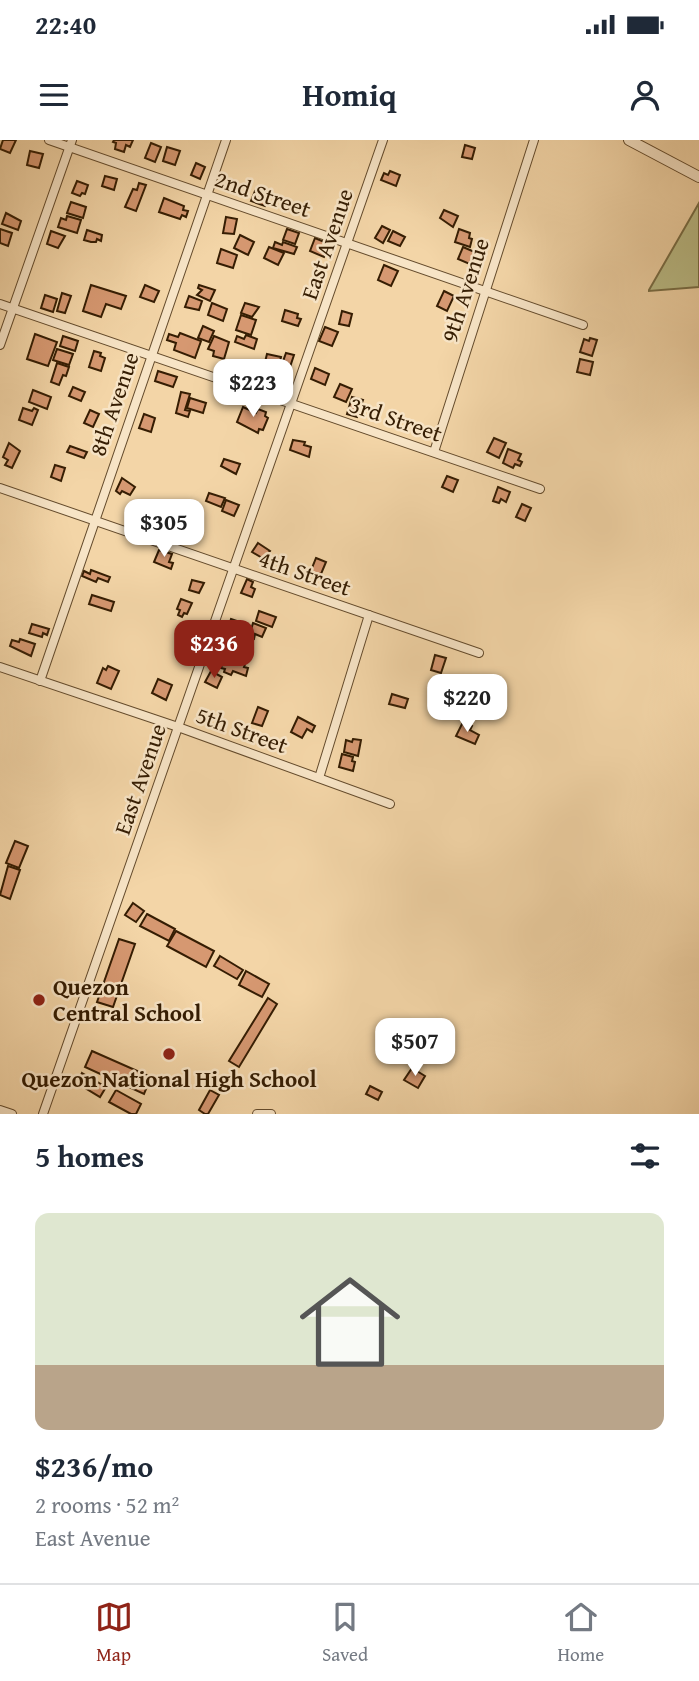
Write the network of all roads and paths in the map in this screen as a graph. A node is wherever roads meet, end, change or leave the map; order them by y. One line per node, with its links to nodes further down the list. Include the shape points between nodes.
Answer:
1 (49, 140): 6 (street, 2nd Street)
2 (226, 140): 8 (street, 8th Avenue)
3 (383, 140): 9 (street, East Avenue)
4 (534, 140): 10 (street, 9th Avenue)
5 (629, 140): 7 (street)
6 (70, 144): 8 (street, 2nd Street); 12 (street)
7 (699, 177)
8 (207, 195): 9 (street, 2nd Street); 15 (street, 8th Avenue)
9 (347, 243): 10 (street, 2nd Street); 16 (street, East Avenue)
10 (485, 291): 13 (street, 2nd Street); 17 (street, 9th Avenue)
11 (0, 304): 12 (street, 3rd Street)
12 (13, 308): 14 (street); 15 (street, 3rd Street)
13 (583, 324)
14 (0, 345)
15 (152, 355): 16 (street, 3rd Street); 20 (street, 8th Avenue)
16 (292, 402): 17 (street, 3rd Street); 21 (street, East Avenue)
17 (434, 452): 19 (street, 3rd Street)
18 (0, 488): 20 (street, 4th Street)
19 (540, 489)
20 (95, 520): 21 (street, 4th Street); 25 (street, 8th Avenue)
21 (233, 568): 22 (street, 4th Street); 26 (street, East Avenue)
22 (369, 615): 23 (street, 4th Street); 27 (street)
23 (479, 653)
24 (0, 667): 25 (street, 5th Street)
25 (40, 681): 26 (street, 5th Street)
26 (178, 727): 27 (street, 5th Street); 31 (street, East Avenue)
27 (319, 778): 28 (street, 5th Street)
28 (390, 804)
29 (0, 1110): 30 (street)
30 (12, 1114)
31 (43, 1114)
32 (257, 1114): 33 (street)
33 (271, 1114)

